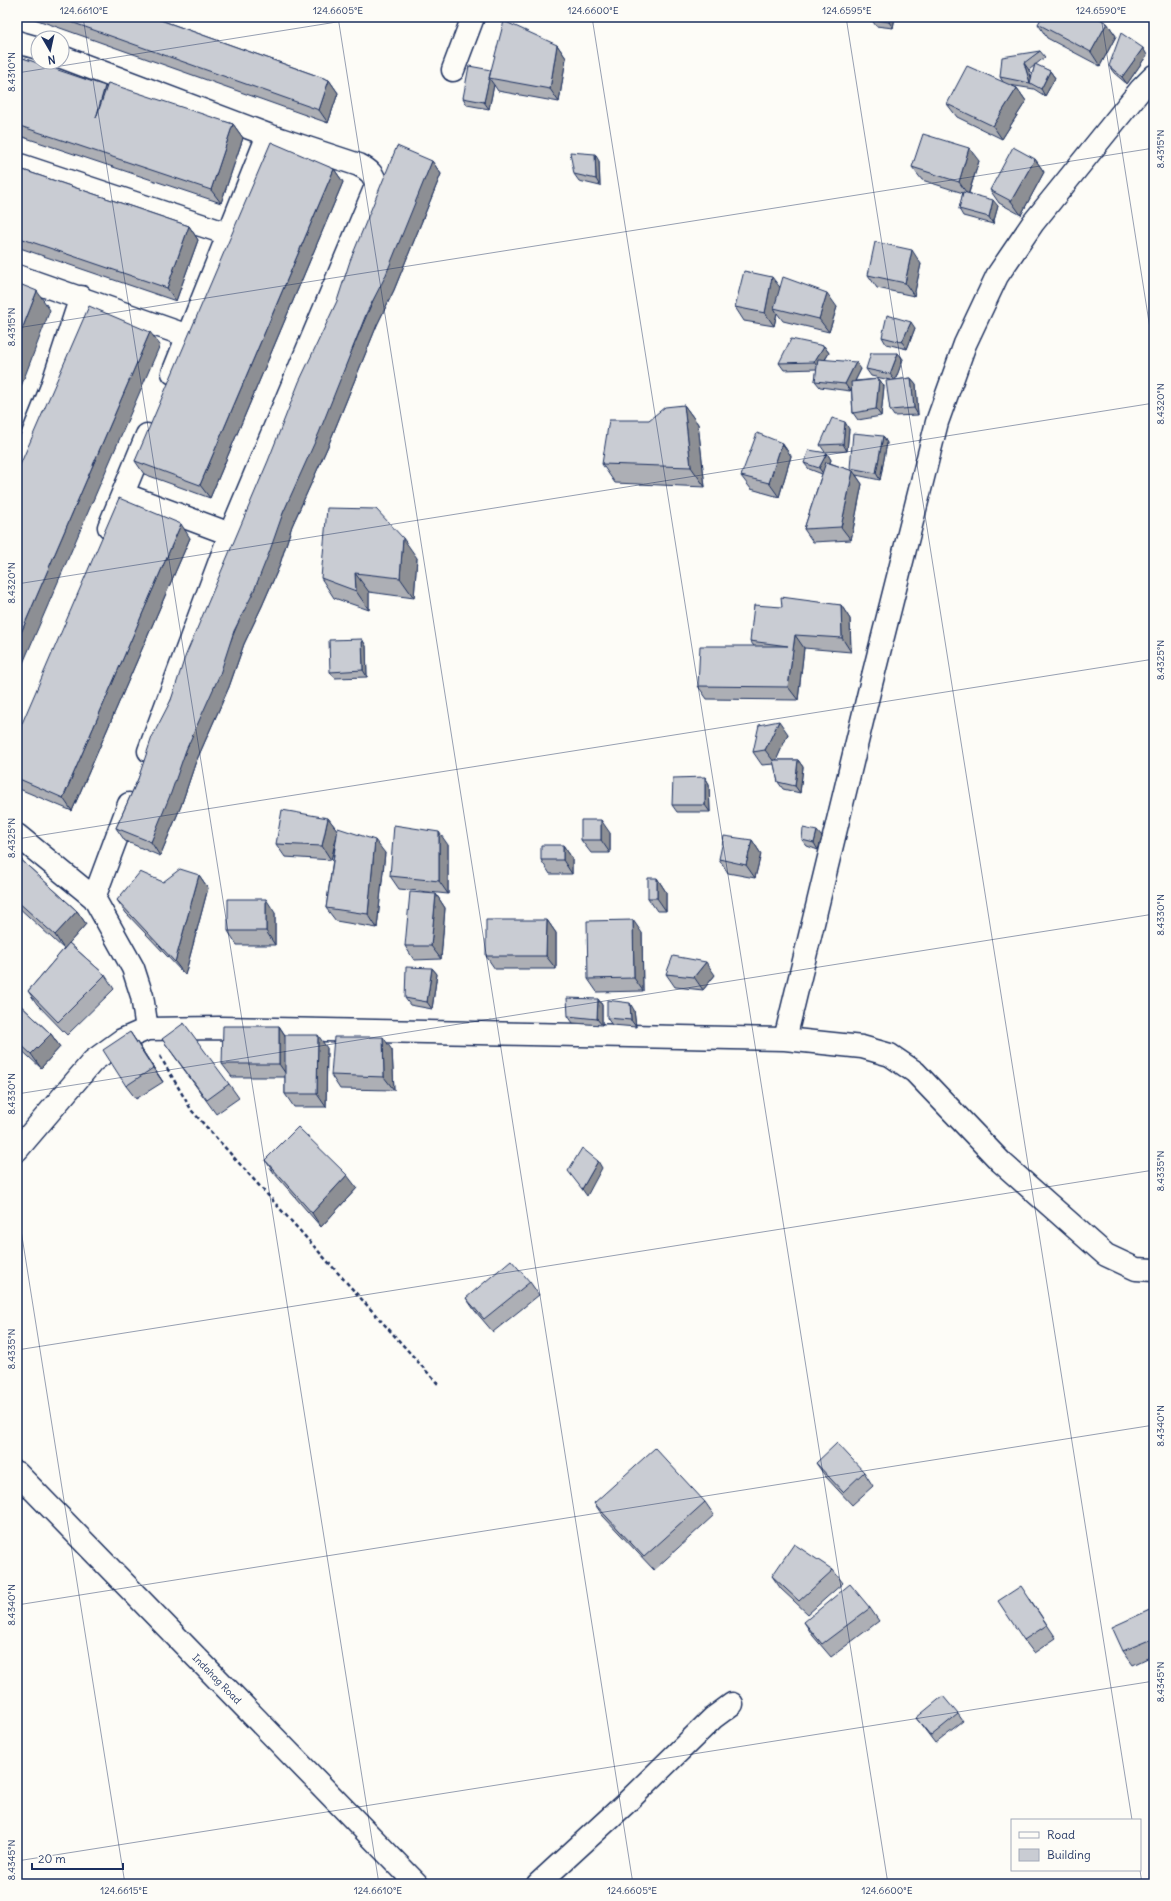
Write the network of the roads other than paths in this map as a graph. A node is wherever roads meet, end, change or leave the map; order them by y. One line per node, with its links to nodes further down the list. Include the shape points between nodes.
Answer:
1 (473, 17): 5 (street)
2 (17, 42): 3 (street)
3 (30, 46)
4 (70, 60): 7 (street)
5 (453, 70)
6 (1154, 76): 22 (street, via 1033,223 997,276 965,344 937,422)
7 (268, 135): 9 (street); 17 (street, via 359,164 370,170 376,186)
8 (17, 164): 9 (street)
9 (228, 234): 12 (street)
10 (17, 276): 11 (street)
11 (81, 298): 12 (street); 15 (street, via 51,389)
12 (188, 336): 13 (street)
13 (164, 394)
14 (155, 415): 16 (street)
15 (17, 474)
16 (123, 494): 17 (street); 18 (street)
17 (230, 534): 20 (street)
18 (102, 544)
19 (17, 835): 20 (street)
20 (94, 898): 21 (street, via 133,968 142,996)
21 (147, 1029): 22 (street, via 234,1028); 23 (street, via 122,1040 93,1061)
22 (785, 1039): 24 (street, via 862,1046 890,1055 915,1072 1001,1162 1106,1255 1136,1269)
23 (17, 1150)
24 (1154, 1270)
25 (17, 1473): 27 (street, Indahag Road)
26 (732, 1704): 28 (street, via 713,1718)
27 (417, 1884)
28 (538, 1884)

